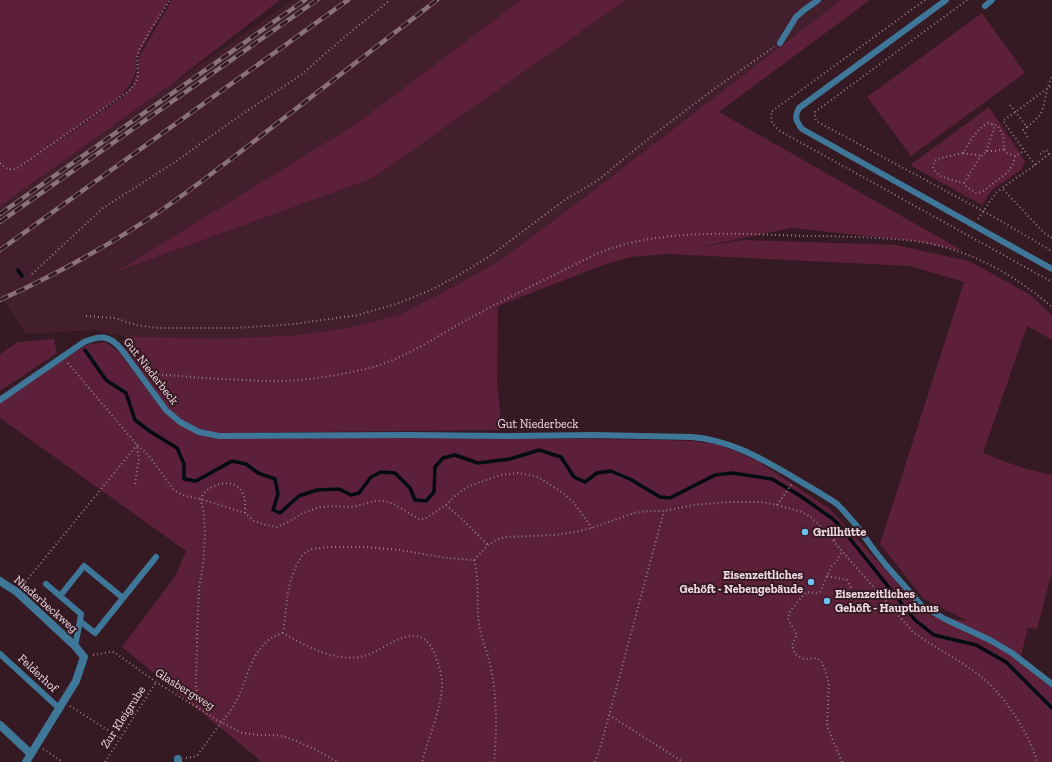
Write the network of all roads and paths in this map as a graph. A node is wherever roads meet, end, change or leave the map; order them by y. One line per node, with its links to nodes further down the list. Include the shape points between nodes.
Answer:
1 (170, 0): 27 (path, via 140,50 137,59 138,75 129,91 16,170 10,170)
2 (390, 0): 36 (path, via 301,76 103,208)
3 (818, 0): 9 (lane, via 796,17)
4 (925, 0): 37 (path, via 771,112 772,123 780,131)
5 (946, 0): 32 (lane, via 799,108 795,114 802,129)
6 (967, 0): 31 (path, via 815,112 815,117 816,121)
7 (992, 0): 8 (lane)
8 (984, 6)
9 (780, 43): 39 (path, via 714,89 597,181 566,199 490,256 432,290 351,316 294,324 236,328 158,328 136,325 115,318)
10 (1052, 76): 12 (path)
11 (1052, 85): 12 (path)
12 (1047, 89): 14 (path); 16 (path, via 1039,116)
13 (1010, 105): 14 (path)
14 (1016, 112): 16 (path); 19 (path, via 1003,121)
15 (993, 124): 18 (path, via 998,126 1003,135); 20 (path, via 994,129); 21 (path, via 988,123 981,127)
16 (1027, 127): 17 (path, via 1023,130)
17 (1029, 139)
18 (1004, 150): 20 (path); 25 (path)
19 (1024, 150): 25 (path); 28 (path)
20 (986, 151): 24 (path)
21 (963, 152): 24 (path); 29 (path, via 937,159 933,169 940,176)
22 (1040, 154): 23 (path, via 1046,150)
23 (1049, 154): 26 (path); 28 (path)
24 (982, 156): 29 (path)
25 (1015, 156): 29 (path, via 1008,172 982,192 976,192)
26 (1052, 156)
27 (0, 163)
28 (1035, 166): 30 (path)
29 (964, 183)
30 (1002, 188): 31 (path); 33 (path, via 1044,233)
31 (983, 211): 32 (path); 34 (path)
32 (974, 225): 35 (lane)
33 (1052, 238)
34 (1052, 251)
35 (1052, 269)
36 (32, 274)
37 (1052, 282)
38 (1052, 307): 41 (path, via 1036,293 995,267 954,250 915,241 866,237 729,234 664,236 596,254 499,302 417,348 371,367 326,377 275,382)
39 (86, 316)
40 (63, 356): 41 (lane, Gut Niederbeck, via 84,342 104,337 116,343); 42 (lane, Gut Niederbeck); 43 (path)
41 (140, 373): 71 (lane, Gut Niederbeck, via 166,410 180,422 199,432 219,436 593,435 717,440 766,462 837,504 922,606 1012,653)
42 (0, 400)
43 (137, 445): 44 (path, via 139,459); 46 (path, via 144,450 173,489 179,494); 62 (path)
44 (135, 484)
45 (792, 484): 48 (path)
46 (201, 499): 50 (path); 50 (path, via 214,485 234,485 242,490); 73 (path, via 204,514 204,561 198,610)
47 (446, 505): 50 (path, via 425,519 419,519 385,501 346,508 320,507 277,527 254,521); 51 (path, via 467,487 479,482 500,475 526,474 538,477 563,493); 54 (path)
48 (777, 505): 49 (path, via 729,502); 53 (path, via 811,517)
49 (664, 511): 51 (path, via 634,513); 74 (path)
50 (245, 513)
51 (592, 528): 54 (path, via 556,535 505,537)
52 (849, 529): 53 (path)
53 (834, 540): 55 (path)
54 (488, 545): 57 (path)
55 (842, 551): 58 (path, via 830,567); 90 (path, via 913,632 978,674 1005,701 1035,753)
56 (156, 557): 64 (lane, Niederbeckweg)
57 (474, 560): 66 (path, via 365,547 311,549 301,557 291,579); 86 (path, via 479,624 495,694)
58 (827, 576): 61 (path, via 847,580); 89 (path, via 820,592 806,592 790,611 788,619 797,635 792,645 796,654 804,659 817,658 822,662 829,683 827,726)
59 (0, 581): 62 (street, Niederbeckweg)
60 (46, 584): 63 (lane, Niederbeckweg)
61 (852, 590)
62 (17, 592): 67 (street, Niederbeckweg)
63 (60, 596): 64 (lane, Niederbeckweg, via 84,566); 65 (lane, Niederbeckweg, via 81,614)
64 (123, 598): 65 (lane, Niederbeckweg, via 94,633)
65 (80, 621): 67 (lane, Niederbeckweg)
66 (283, 633): 75 (path, via 264,643 250,665 236,702); 85 (path, via 329,655 343,657 361,656 406,637 415,636 431,645 440,671 442,687)
67 (75, 646): 69 (street, Niederbeckweg)
68 (0, 654): 72 (lane, Felderhof)
69 (84, 657): 70 (path, Glasbergweg, via 114,652); 72 (street, Felderhof, via 76,681)
70 (156, 682): 73 (path, Glasbergweg); 77 (path, Zur Kleigrube)
71 (1052, 684)
72 (62, 706): 77 (path, Felderhof); 78 (street, Felderhof)
73 (197, 707): 75 (path, Glasbergweg)
74 (609, 715): 87 (path); 88 (path)
75 (222, 722): 80 (path, Glasbergweg, via 197,756); 84 (path, via 242,733 277,735 294,740)
76 (0, 725): 79 (street)
77 (120, 738): 83 (path, Zur Kleigrube)
78 (37, 745): 79 (street, Felderhof); 82 (path)
79 (31, 754): 81 (street, Felderhof)
80 (178, 761)
81 (26, 762)
82 (63, 762)
83 (105, 762)
84 (338, 762)
85 (422, 762)
86 (494, 762)
87 (595, 762)
88 (683, 762)
89 (842, 762)
90 (1037, 762)

